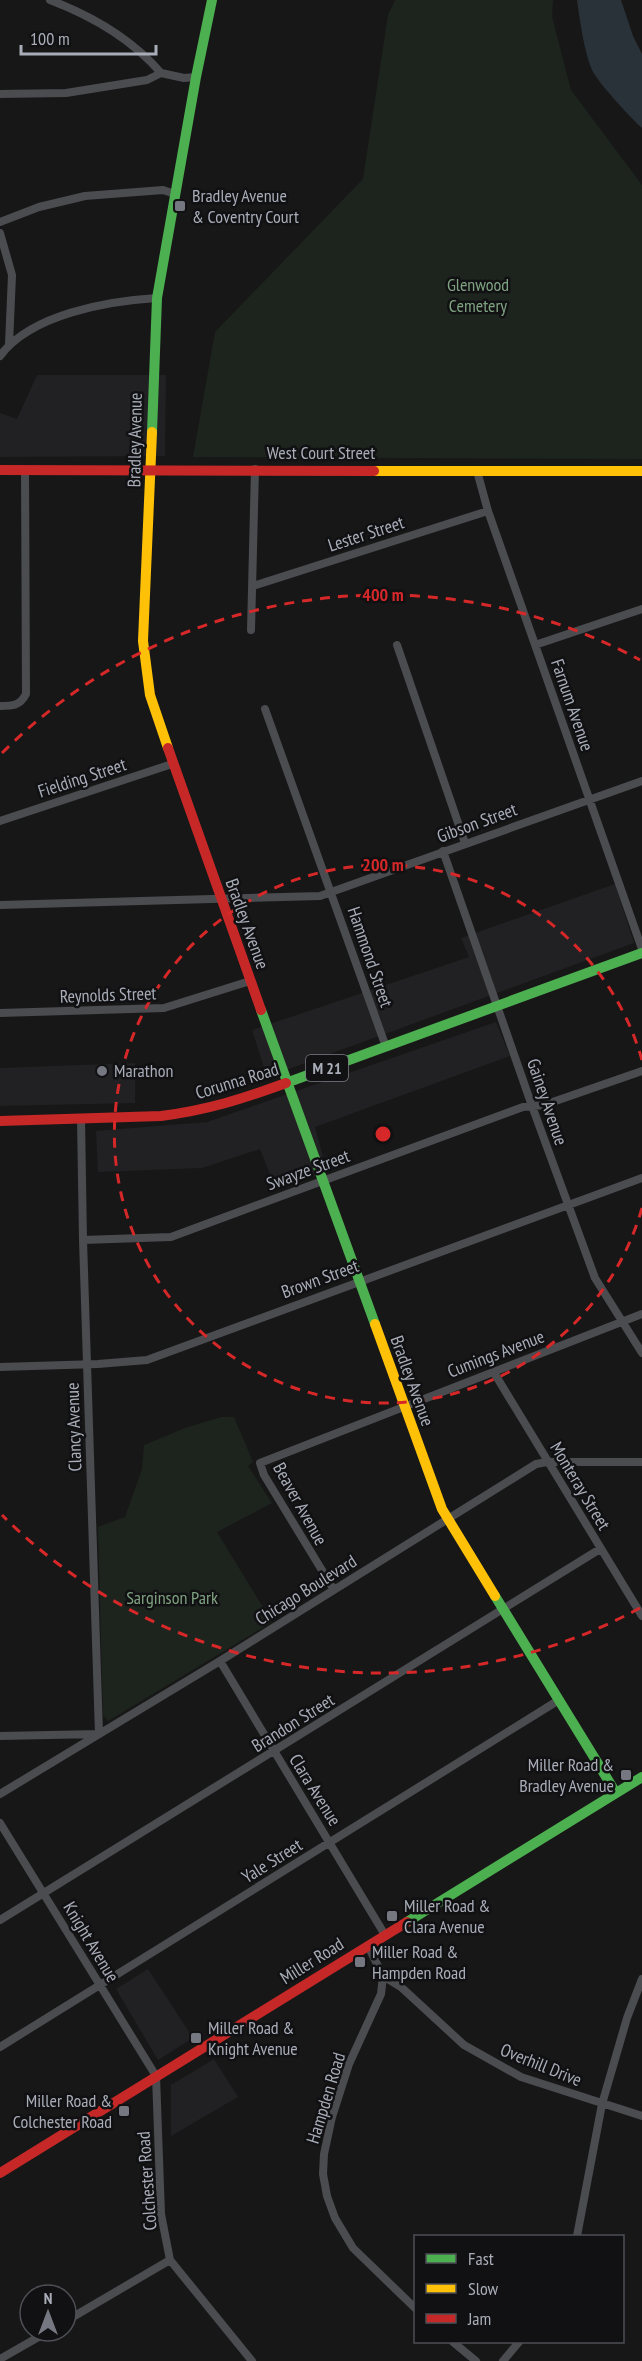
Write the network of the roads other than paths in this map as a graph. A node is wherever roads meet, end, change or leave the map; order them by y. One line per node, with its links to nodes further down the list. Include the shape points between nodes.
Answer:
1 (50, 0): 3 (street, via 95,19 127,41)
2 (212, 0): 4 (street, Bradley Avenue)
3 (161, 73): 4 (street); 5 (street, via 147,80 66,93)
4 (196, 77): 6 (street, Bradley Avenue)
5 (0, 94)
6 (175, 194): 7 (street, via 163,190 85,196); 9 (street, Bradley Avenue)
7 (0, 222)
8 (0, 233): 10 (street, via 12,275)
9 (157, 298): 10 (street, via 84,309 26,332); 12 (street, Bradley Avenue)
10 (9, 344): 11 (street)
11 (0, 356)
12 (151, 469): 14 (street, West Court Street); 15 (street, West Court Street); 26 (street, Bradley Avenue, via 143,641 153,706)
13 (0, 470): 14 (street, West Court Street)
14 (25, 470): 24 (street, via 26,694 16,705)
15 (255, 470): 16 (street, West Court Street); 19 (street)
16 (477, 471): 17 (street, West Court Street); 18 (street, Farnum Avenue)
17 (642, 471)
18 (488, 511): 19 (street, Lester Street); 23 (street, Farnum Avenue)
19 (253, 586): 21 (street)
20 (642, 609): 23 (street)
21 (251, 630)
22 (397, 645): 30 (street)
23 (535, 645): 28 (street, Farnum Avenue)
24 (0, 706)
25 (265, 709): 32 (street, Hammond Street)
26 (172, 764): 29 (street, Fielding Street); 33 (street, Bradley Avenue)
27 (642, 781): 28 (street, Gibson Street)
28 (590, 799): 30 (street, Gibson Street); 35 (street, Farnum Avenue)
29 (0, 821)
30 (465, 843): 31 (street, Gibson Street)
31 (444, 851): 32 (street, Gibson Street); 37 (street, Gainey Avenue)
32 (331, 892): 33 (street, Gibson Street, via 320,896); 39 (street, Hammond Street)
33 (220, 899): 34 (street, Gibson Street); 36 (street, Bradley Avenue)
34 (0, 905)
35 (642, 951): 37 (street, Corunna Road / M 21)
36 (250, 981): 38 (street, Reynolds Street, via 164,1008); 41 (street, Bradley Avenue)
37 (499, 1006): 39 (street, Corunna Road / M 21); 42 (street, Gainey Avenue)
38 (0, 1013)
39 (386, 1047): 41 (street, Corunna Road / M 21)
40 (642, 1071): 42 (street, Swayze Street)
41 (286, 1083): 43 (street, Corunna Road / M 21, via 228,1104 185,1113); 46 (street, Bradley Avenue)
42 (532, 1106): 46 (street, Swayze Street); 47 (street, Gainey Avenue)
43 (81, 1119): 44 (street, Corunna Road / M 21); 48 (street, Clancy Avenue)
44 (0, 1121)
45 (642, 1178): 47 (street, Brown Street)
46 (321, 1181): 48 (street, Swayze Street, via 171,1237); 49 (street, Bradley Avenue)
47 (568, 1205): 49 (street, Brown Street); 51 (street, Gainey Avenue, via 595,1278)
48 (82, 1240): 53 (street, Clancy Avenue)
49 (357, 1281): 53 (street, Brown Street, via 147,1360); 56 (street, Bradley Avenue)
50 (642, 1314): 51 (street, Cumings Avenue)
51 (622, 1321): 52 (street, Gainey Avenue); 55 (street, Cumings Avenue)
52 (642, 1353)
53 (87, 1364): 54 (street, Brown Street); 67 (street, Clancy Avenue)
54 (0, 1367)
55 (494, 1371): 56 (street, Cumings Avenue); 57 (street, Monteray Street)
56 (403, 1406): 59 (street, Cumings Avenue); 60 (street, Bradley Avenue)
57 (547, 1462): 58 (street, Chicago Boulevard); 60 (street, Chicago Boulevard, via 536,1464); 61 (street, Monteray Street)
58 (642, 1462)
59 (260, 1463): 62 (street, Beaver Avenue)
60 (448, 1519): 62 (street, Chicago Boulevard); 63 (street, Bradley Avenue)
61 (600, 1549): 63 (street, Brandon Street); 64 (street, Monteray Street)
62 (333, 1590): 65 (street, Chicago Boulevard)
63 (503, 1609): 66 (street, Bradley Avenue); 69 (street, Brandon Street)
64 (642, 1616)
65 (220, 1661): 67 (street, Chicago Boulevard); 69 (street, Clara Avenue)
66 (559, 1700): 71 (street, Bradley Avenue); 74 (street, Yale Street)
67 (99, 1734): 68 (street); 72 (street, Chicago Boulevard)
68 (0, 1736)
69 (274, 1752): 74 (street, Clara Avenue); 75 (street, Brandon Street)
70 (642, 1777): 71 (street, Miller Road)
71 (616, 1793): 77 (street, Miller Road)
72 (0, 1794)
73 (0, 1823): 75 (street, Knight Avenue)
74 (330, 1843): 77 (street, Clara Avenue); 81 (street, Yale Street)
75 (43, 1893): 76 (street, Brandon Street); 81 (street, Knight Avenue)
76 (0, 1920)
77 (385, 1935): 78 (street, Miller Road)
78 (368, 1946): 79 (street, Overhill Drive); 83 (street, Miller Road)
79 (383, 1976): 84 (street, Overhill Drive, via 401,1987 464,2045 492,2062 544,2086); 89 (street, Hampden Road, via 381,1994 332,2116 323,2174 335,2218 353,2248)
80 (642, 1979): 84 (street)
81 (99, 1985): 82 (street, Yale Street); 83 (street, Knight Avenue)
82 (0, 2047)
83 (156, 2076): 86 (street, Miller Road); 88 (street, Colchester Road, via 160,2214)
84 (602, 2104): 85 (street, Overhill Drive); 87 (street)
85 (642, 2116)
86 (0, 2173)
87 (577, 2235)
88 (170, 2260): 90 (street); 95 (street, Colchester Road)
89 (414, 2307)
90 (78, 2314)
91 (30, 2343): 94 (street)
92 (454, 2343): 96 (street)
93 (518, 2343): 97 (street)
94 (5, 2359)
95 (252, 2361)
96 (476, 2361)
97 (503, 2361)

